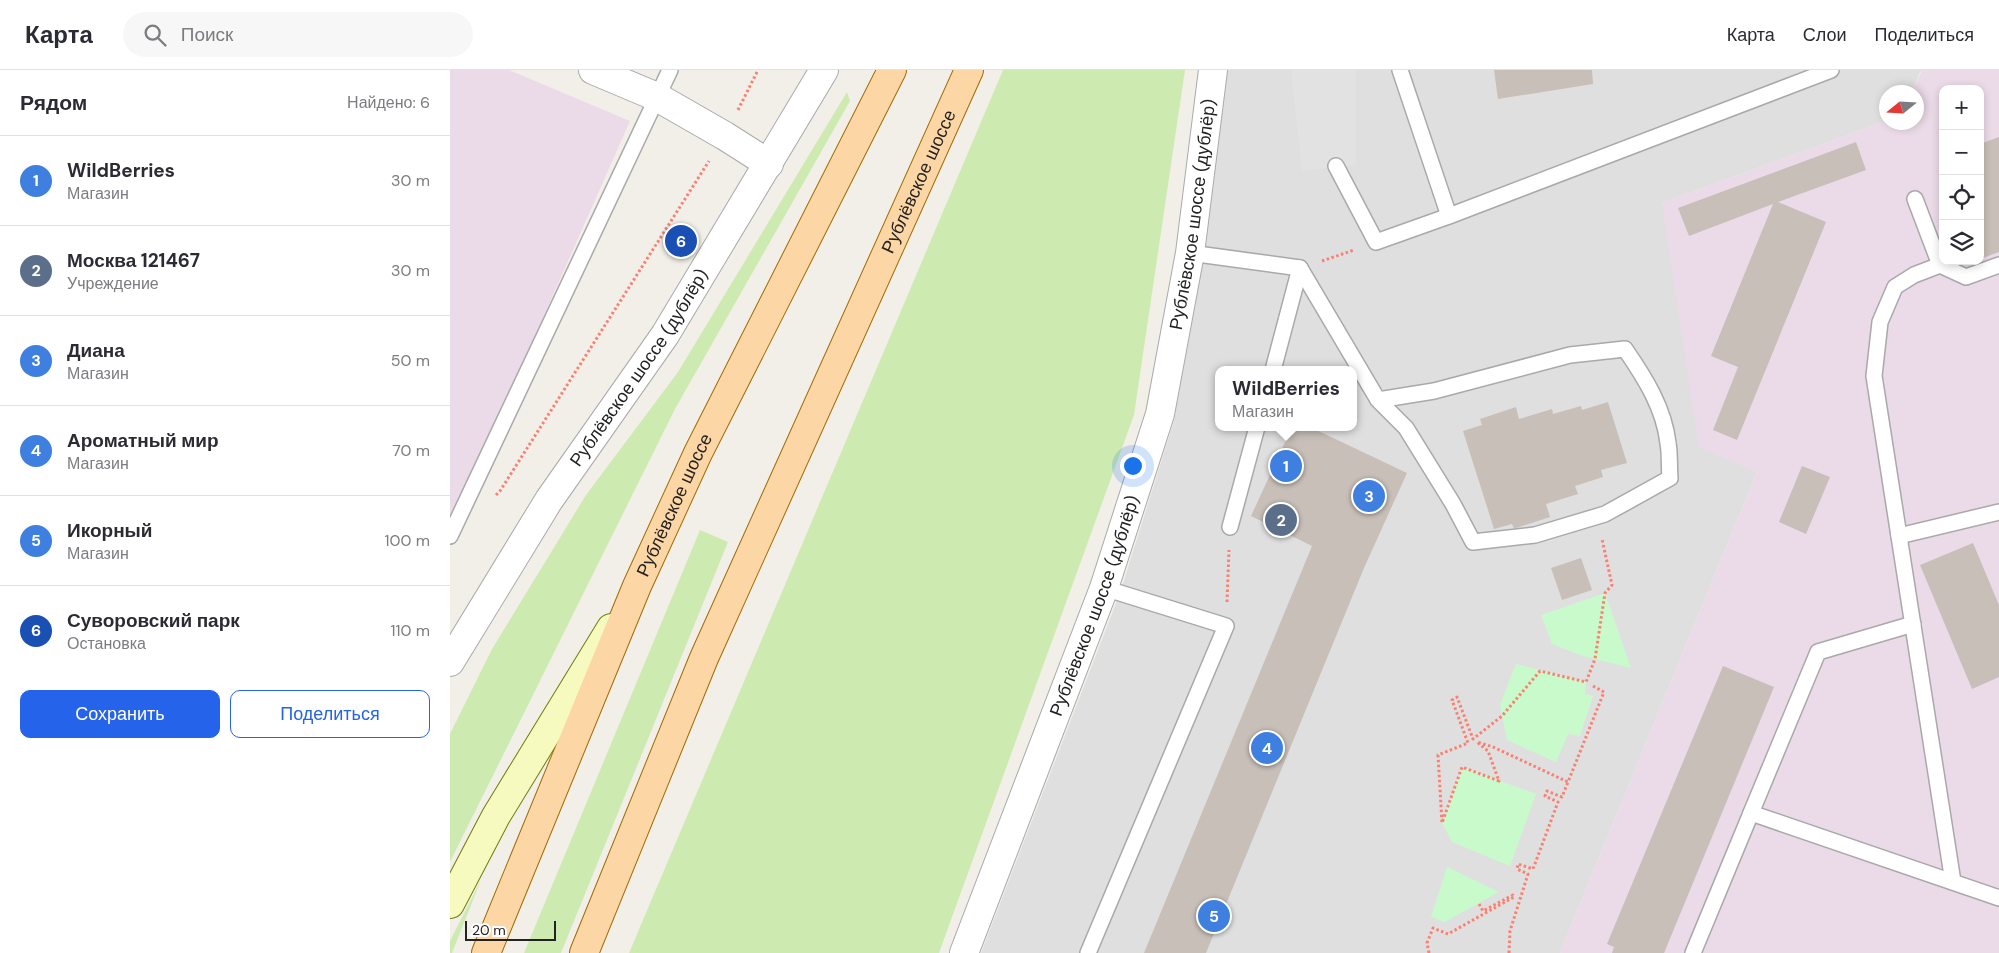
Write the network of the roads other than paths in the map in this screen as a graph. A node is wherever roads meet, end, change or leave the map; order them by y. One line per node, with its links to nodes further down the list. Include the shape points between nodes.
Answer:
1 (594, 70): 9 (street)
2 (670, 70): 9 (lane)
3 (824, 70): 10 (street, Рублёвское шоссе (дублёр))
4 (892, 70): 26 (main road, Рублёвское шоссе, via 698,453)
5 (969, 70): 35 (main road, Рублёвское шоссе, via 704,658)
6 (1213, 70): 14 (street, Рублёвское шоссе (дублёр))
7 (1400, 70): 13 (lane)
8 (1831, 70): 13 (lane)
9 (657, 97): 10 (street); 24 (lane)
10 (769, 164): 29 (street, Рублёвское шоссе (дублёр), via 665,335 550,500)
11 (1336, 166): 13 (lane, via 1376,242)
12 (1916, 198): 15 (lane)
13 (1449, 216)
14 (1190, 253): 18 (lane); 27 (street, Рублёвское шоссе (дублёр), via 1160,414)
15 (1939, 262)
16 (1940, 265): 17 (lane, via 1966,277); 25 (lane, via 1914,275 1895,288 1880,322 1874,376)
17 (1999, 265)
18 (1300, 268): 19 (lane); 20 (lane)
19 (1274, 366)
20 (1378, 400): 20 (lane, via 1406,428 1473,542 1535,535 1598,516 1670,478 1668,442 1660,410 1644,377 1625,350 1570,355 1434,391)
21 (1256, 431): 23 (lane)
22 (1999, 512): 25 (lane)
23 (1230, 527)
24 (450, 536)
25 (1899, 536): 28 (lane)
26 (637, 586): 33 (main road, via 496,816); 34 (main road, Рублёвское шоссе)
27 (1104, 588): 36 (street, Рублёвское шоссе (дублёр)); 37 (lane, via 1226,626)
28 (1913, 624): 30 (lane, via 1818,652); 31 (lane)
29 (452, 652)
30 (1751, 813): 31 (lane); 38 (lane)
31 (1953, 882): 32 (lane)
32 (1999, 898)
33 (450, 904)
34 (486, 953)
35 (584, 953)
36 (964, 953)
37 (1088, 953)
38 (1694, 953)

